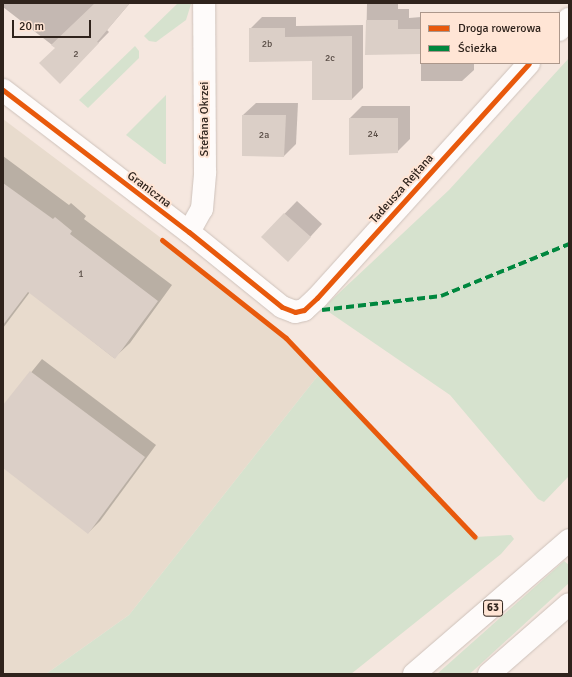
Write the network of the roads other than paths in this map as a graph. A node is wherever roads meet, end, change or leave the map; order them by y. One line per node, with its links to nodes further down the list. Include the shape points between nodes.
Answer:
1 (204, 13): 6 (street, Stefana Okrzei, via 205,172 202,209)
2 (569, 19): 3 (street)
3 (560, 29)
4 (528, 64): 7 (street, Tadeusza Rejtana, via 318,298 304,310 295,312)
5 (3, 90): 6 (street, Graniczna)
6 (189, 232): 7 (street, Graniczna)
7 (282, 307)
8 (569, 540): 10 (street, 63)
9 (569, 604): 11 (street)
10 (414, 674)
11 (489, 674)

